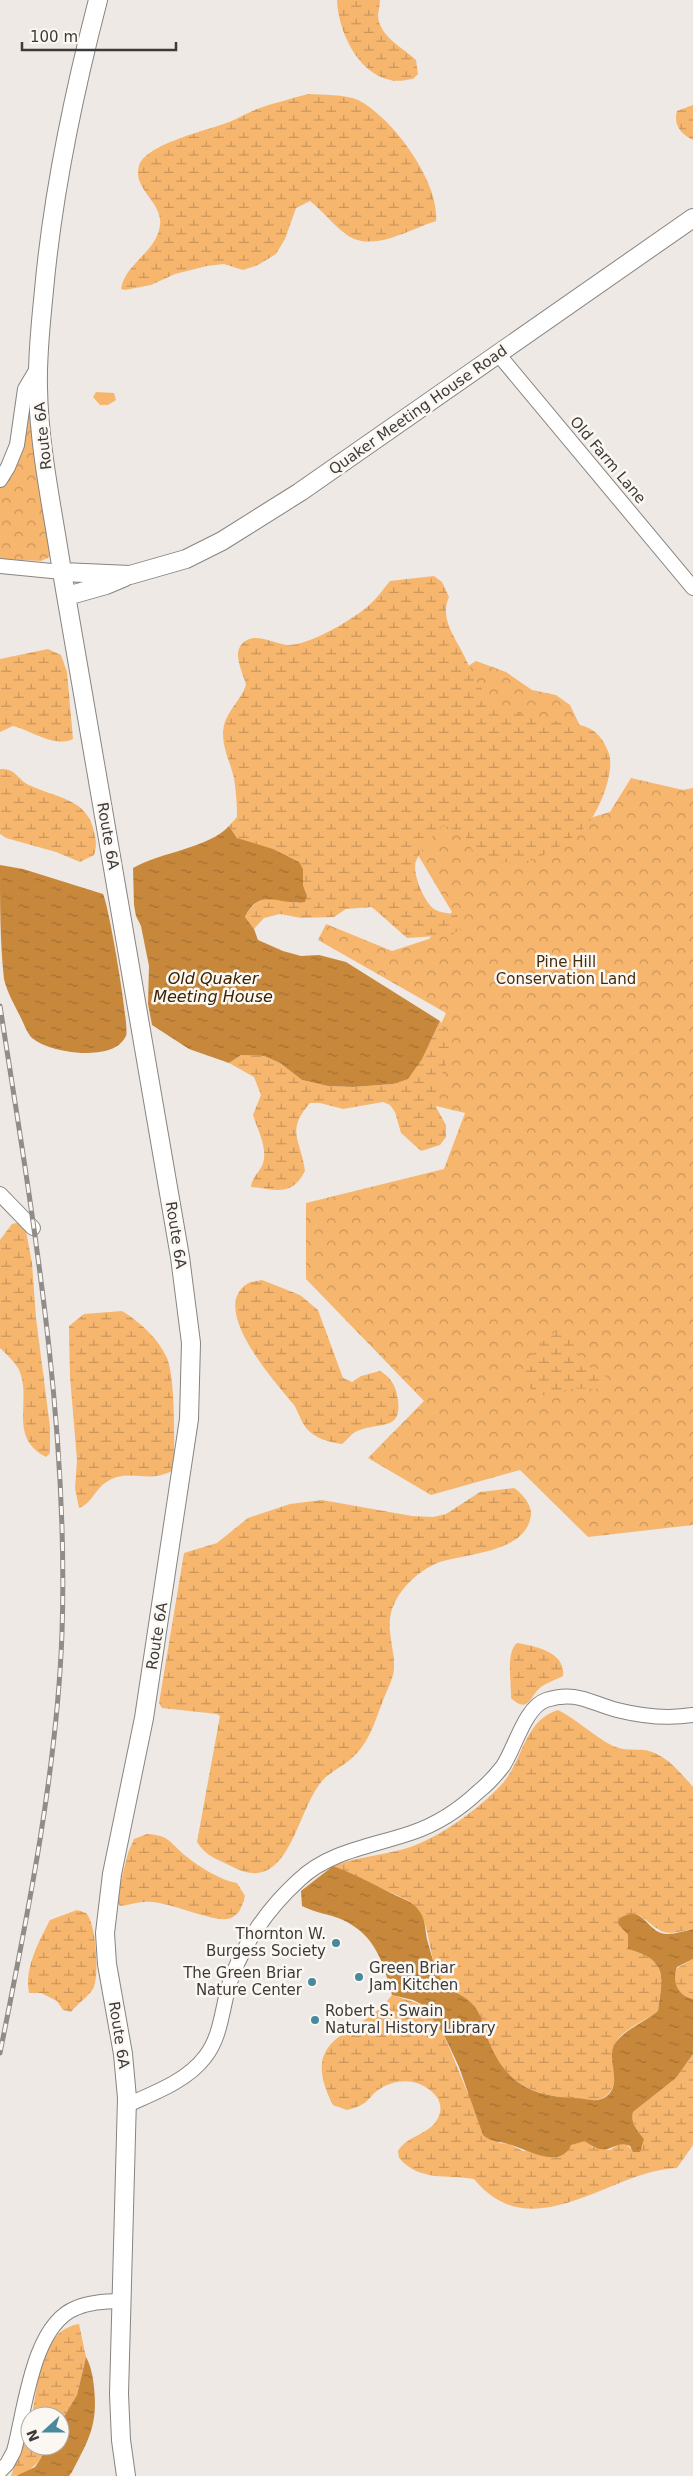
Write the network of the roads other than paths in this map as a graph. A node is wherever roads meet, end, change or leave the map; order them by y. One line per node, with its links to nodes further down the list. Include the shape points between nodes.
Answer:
1 (98, 0): 4 (main road, Route 6A, via 59,168 45,270)
2 (693, 218): 3 (main road, Quaker Meeting House Road)
3 (498, 354): 8 (main road, Quaker Meeting House Road, via 246,527 186,558); 9 (street, Old Farm Lane)
4 (38, 367): 5 (street, via 25,389 17,445); 7 (main road, Route 6A, via 42,437)
5 (0, 480)
6 (0, 566): 7 (street)
7 (62, 572): 8 (main road, Quaker Meeting House Road); 10 (main road, Route 6A)
8 (130, 575): 10 (main road, Quaker Meeting House Road, via 106,586)
9 (693, 588)
10 (67, 596): 14 (main road, Route 6A, via 164,1159 191,1343 191,1399 185,1453 144,1718 112,1874 106,1920 106,1964 123,2054)
11 (0, 1194): 12 (street)
12 (33, 1228)
13 (693, 1715): 14 (street, via 653,1716 615,1710 584,1698 568,1696 543,1701 526,1719 502,1767 464,1806 413,1832 330,1858 298,1880 262,1922 241,1957 228,1987 218,2032 206,2057 178,2080)
14 (127, 2106): 15 (main road, Route 6A)
15 (121, 2301): 16 (street, via 75,2308 53,2327 38,2355 14,2451); 17 (main road, Route 6A, via 120,2419)
16 (0, 2471)
17 (126, 2476)

